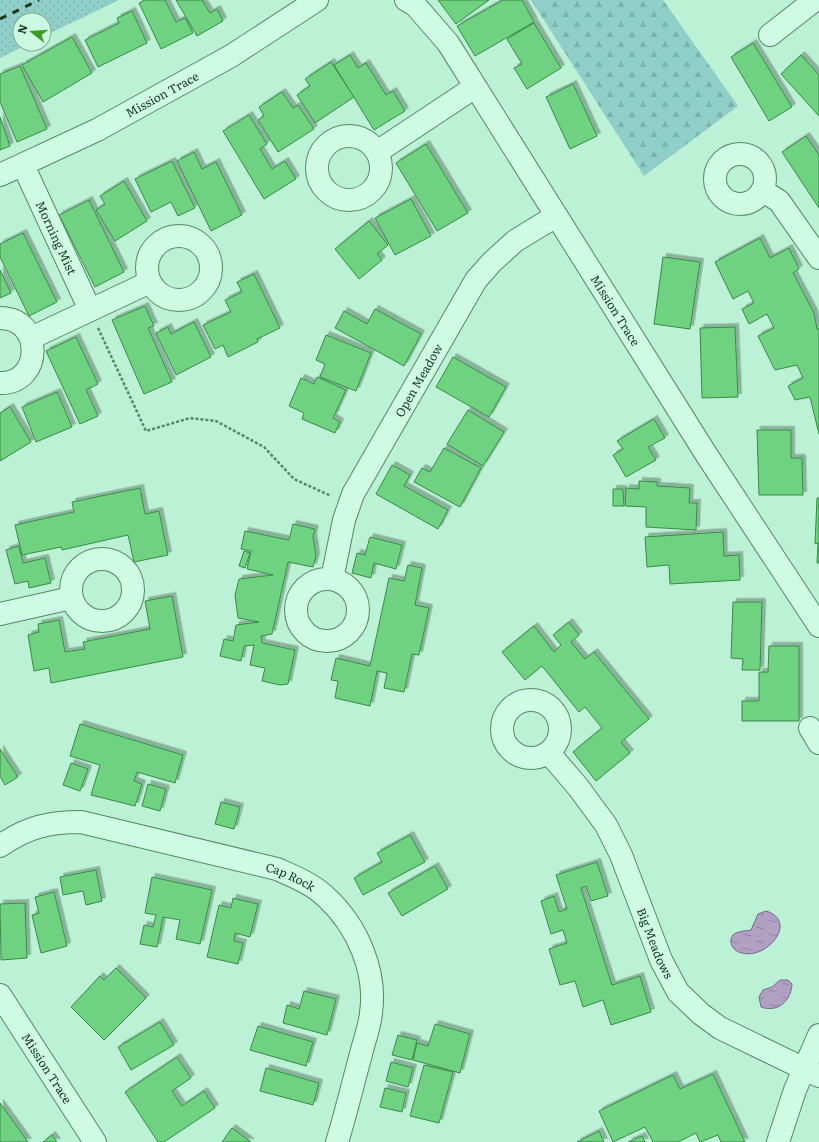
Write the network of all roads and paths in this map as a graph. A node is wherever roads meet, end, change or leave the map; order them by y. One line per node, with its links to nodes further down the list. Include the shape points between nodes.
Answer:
1 (317, 0): 7 (street, Mission Trace, via 231,56 97,130)
2 (406, 0): 5 (street, Mission Trace, via 415,5 448,43)
3 (815, 0): 4 (street)
4 (770, 35)
5 (475, 87): 6 (street); 10 (street, Mission Trace)
6 (377, 152)
7 (23, 165): 8 (street, Mission Trace); 13 (street, Morning Mist)
8 (0, 175)
9 (763, 191): 11 (street, via 779,201)
10 (556, 216): 17 (street, Open Meadow, via 515,241 476,280 353,494); 21 (street, Mission Trace, via 706,454)
11 (819, 258)
12 (150, 282): 13 (street)
13 (90, 310): 15 (street); 17 (path, via 146,431 190,418 216,421 264,447 294,479)
14 (0, 318): 15 (street, via 21,324)
15 (31, 338): 16 (street, via 33,355 27,370 13,380)
16 (0, 383)
17 (350, 504): 18 (street, Open Meadow, via 344,520)
18 (332, 579)
19 (71, 598): 20 (street)
20 (0, 614)
21 (819, 626)
22 (549, 753): 26 (street, Big Meadows, via 606,825 621,855 661,960 678,992 720,1028)
23 (0, 846): 28 (street, Cap Rock, via 31,829 56,822 81,822 277,869 303,880 327,897 346,918 358,941 365,956 371,984 372,1013)
24 (0, 995): 27 (street, Mission Trace)
25 (819, 1036): 26 (street)
26 (812, 1072): 29 (street)
27 (94, 1142)
28 (337, 1142)
29 (778, 1142)

